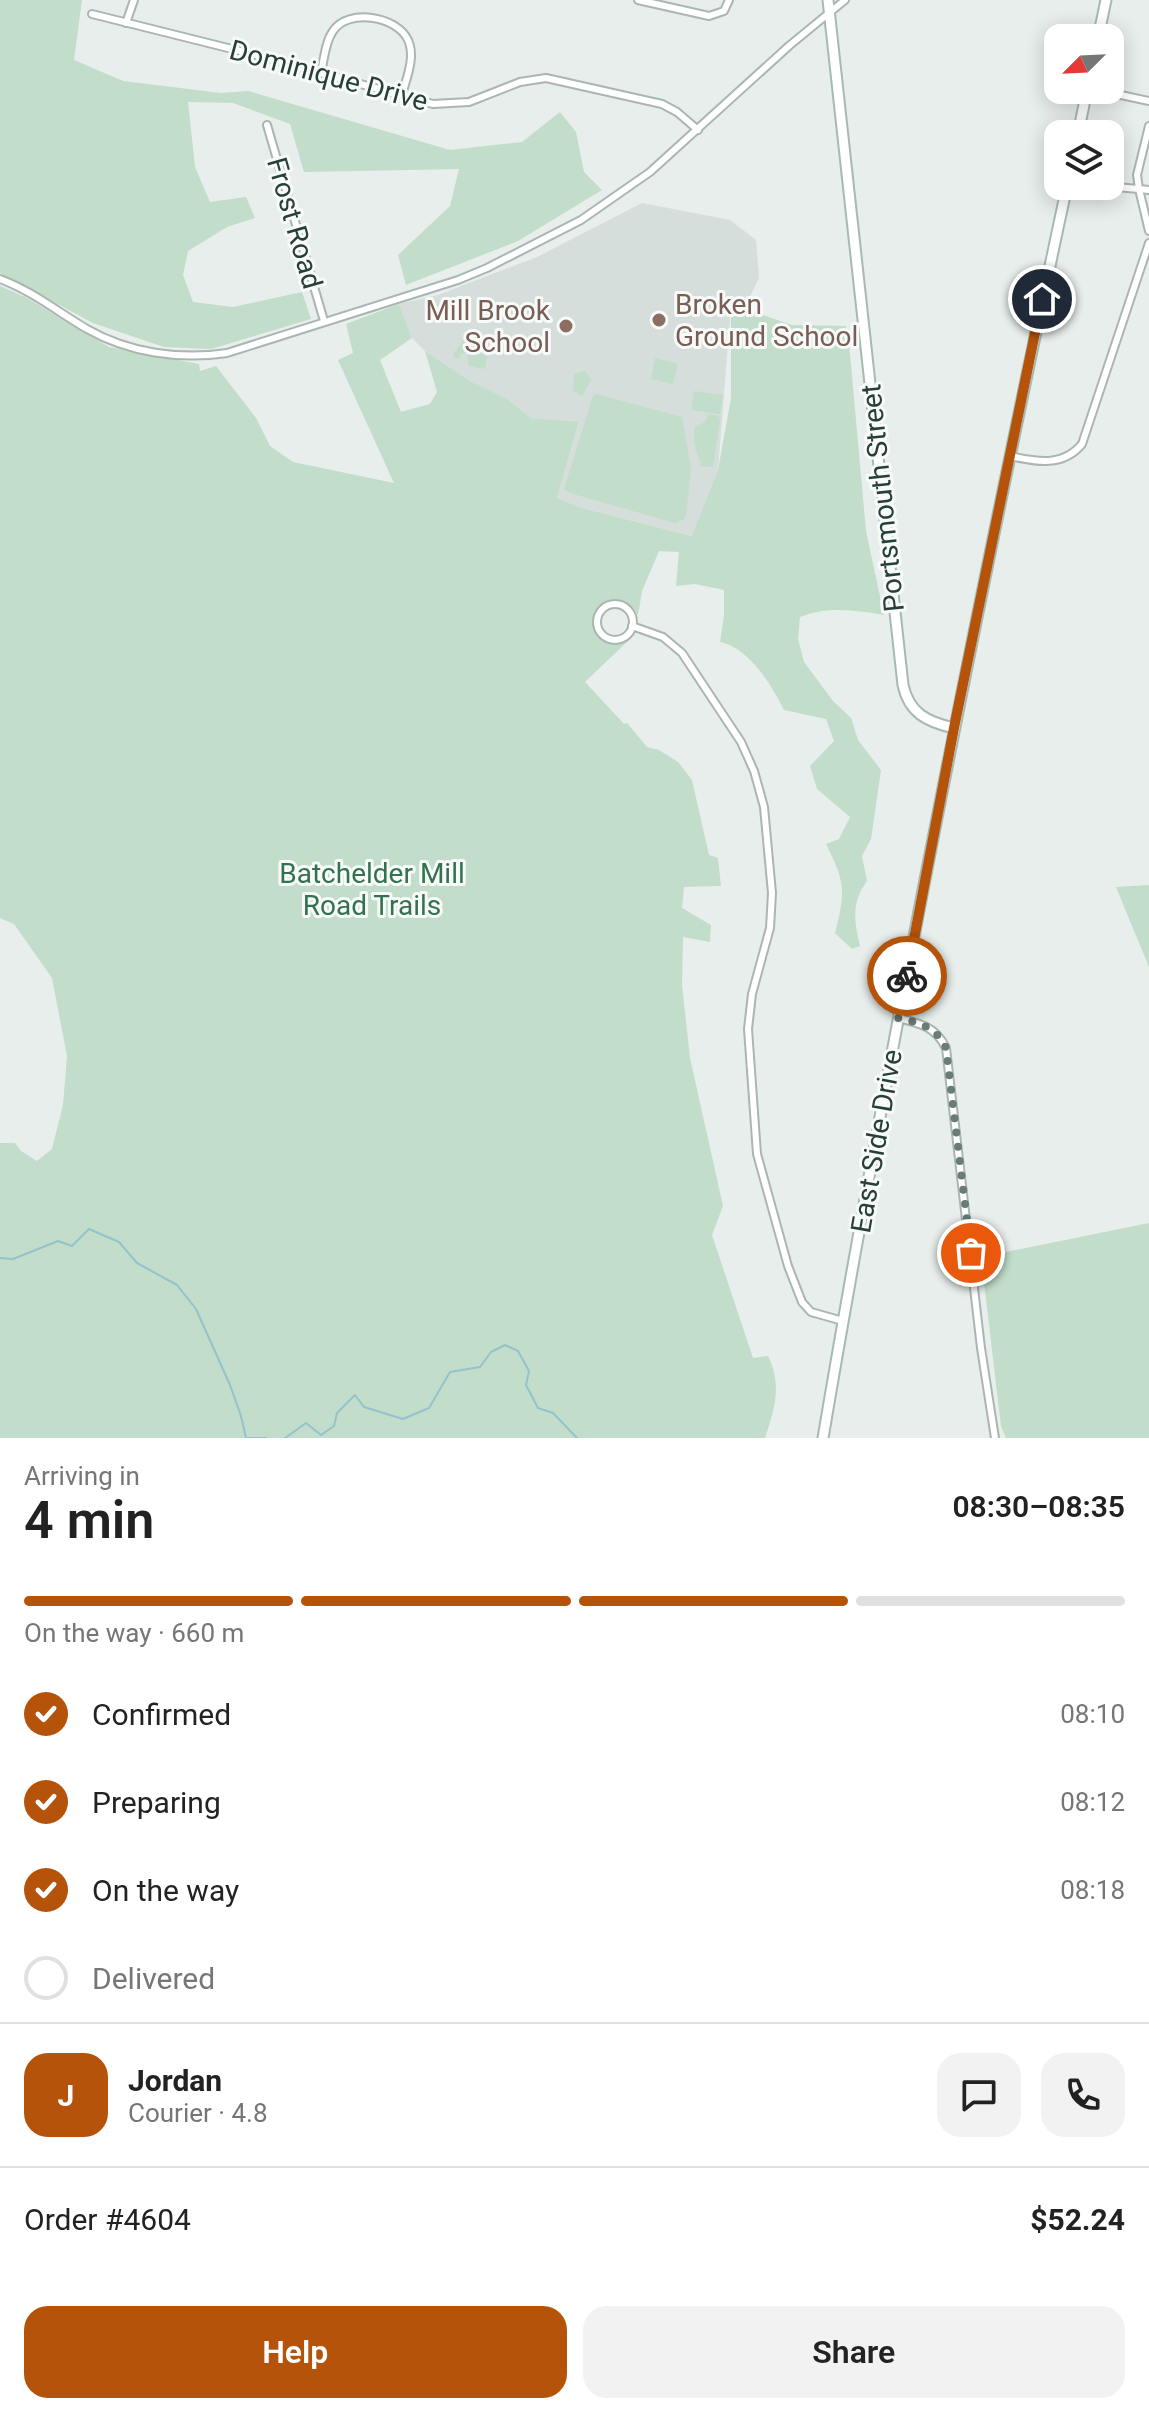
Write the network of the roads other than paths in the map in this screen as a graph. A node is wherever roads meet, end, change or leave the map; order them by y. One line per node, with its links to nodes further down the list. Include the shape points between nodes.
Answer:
1 (134, 0): 9 (street)
2 (638, 0): 3 (street, via 709,16 724,11)
3 (729, 0)
4 (828, 0): 7 (main road, Portsmouth Street)
5 (845, 0): 7 (street)
6 (1106, 0): 10 (main road)
7 (830, 12): 17 (street); 28 (main road, Portsmouth Street, via 903,685 919,715)
8 (92, 14): 9 (street, Dominique Drive)
9 (126, 23): 11 (street, Dominique Drive)
10 (1101, 24)
11 (321, 73): 12 (street, Dominique Drive); 12 (street, via 329,37 339,24 357,17 388,24 403,33 411,50)
12 (402, 95): 17 (street, Dominique Drive, via 457,104 528,79 555,79 662,104)
13 (1124, 96): 14 (street)
14 (1149, 101)
15 (267, 125): 25 (street, Frost Road)
16 (1149, 126): 19 (street, via 1137,175)
17 (698, 130): 25 (street, via 595,212 487,268)
18 (1124, 188): 19 (street)
19 (1139, 189): 20 (street); 22 (street)
20 (1149, 190)
21 (1064, 200): 26 (main road, East Side Drive)
22 (1149, 231)
23 (1149, 243): 26 (street, via 1082,444 1054,461)
24 (0, 279): 25 (street, via 107,339 176,356 227,353)
25 (324, 321)
26 (1010, 456): 28 (main road, East Side Drive)
27 (632, 626): 27 (street, via 629,611 616,604 597,617 608,638 623,638); 30 (street, via 663,637 682,653 741,742 759,786 772,904 748,1029 757,1154 802,1302 811,1312)
28 (954, 728): 29 (main road, East Side Drive)
29 (898, 1018): 30 (main road, East Side Drive); 32 (street, via 931,1029 946,1048)
30 (843, 1321): 31 (main road, East Side Drive)
31 (823, 1438)
32 (995, 1438)

